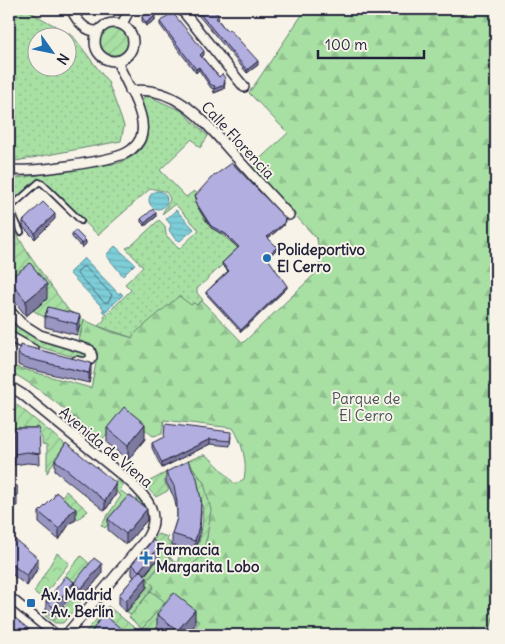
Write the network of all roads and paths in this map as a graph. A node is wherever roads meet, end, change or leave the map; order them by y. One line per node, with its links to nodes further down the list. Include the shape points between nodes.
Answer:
1 (71, 9): 5 (street, via 80,23)
2 (130, 9): 4 (street)
3 (181, 9): 7 (street)
4 (122, 24): 5 (street, via 108,23); 6 (street, via 131,33 133,43 128,54)
5 (98, 31): 6 (street, via 95,40 98,52 107,60)
6 (117, 60): 8 (street)
7 (244, 87)
8 (130, 91): 9 (street, via 143,127 132,150 108,159 25,171); 11 (street, Calle Florencia, via 162,93 194,112)
9 (9, 170)
10 (9, 206): 12 (lane, via 40,182); 13 (lane)
11 (289, 215)
12 (81, 221)
13 (22, 232)
14 (9, 310): 17 (street, via 33,331 87,348 92,353 86,362)
15 (9, 336): 16 (street)
16 (44, 352)
17 (66, 358)
18 (9, 386): 21 (street, Avenida de Viena, via 142,492 153,509 154,523 147,538)
19 (9, 597): 20 (street)
20 (56, 635)
21 (66, 635)

